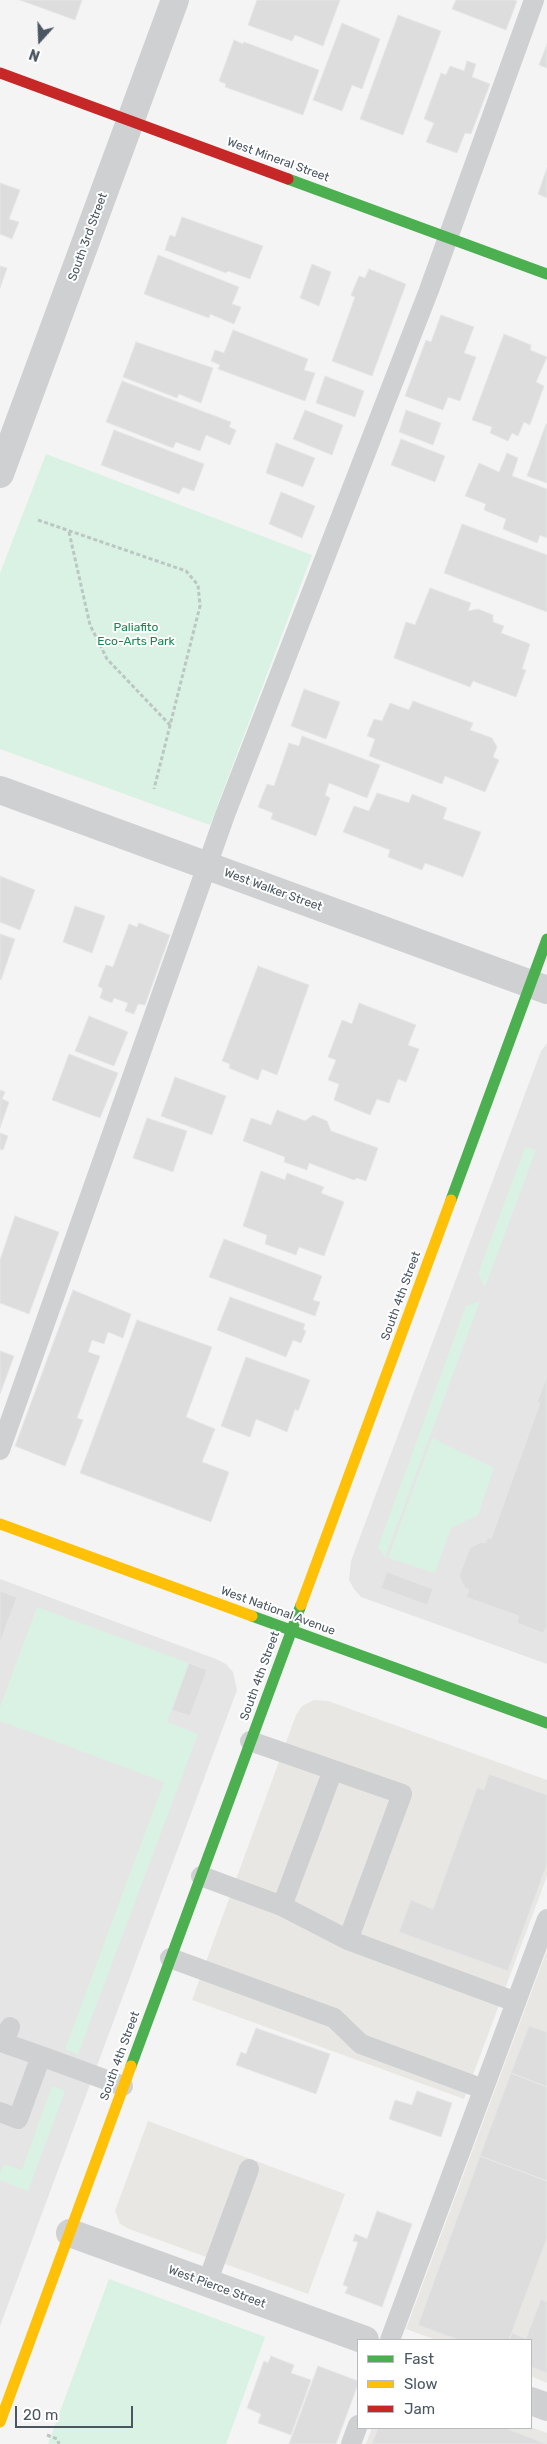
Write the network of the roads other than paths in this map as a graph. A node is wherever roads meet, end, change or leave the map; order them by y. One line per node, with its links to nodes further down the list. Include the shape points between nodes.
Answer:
1 (175, 0): 4 (street, South 3rd Street)
2 (534, 0): 5 (lane)
3 (0, 73): 4 (street, West Mineral Street)
4 (131, 121): 5 (street, West Mineral Street); 7 (street, South 3rd Street)
5 (448, 237): 6 (street, West Mineral Street); 10 (lane)
6 (547, 274)
7 (7, 434): 8 (street, South 3rd Street)
8 (0, 474)
9 (0, 790): 10 (street, West Walker Street)
10 (207, 866): 12 (street, West Walker Street); 13 (lane)
11 (547, 939): 12 (street, South 4th Street)
12 (539, 987): 15 (street, South 4th Street)
13 (0, 1450)
14 (0, 1524): 15 (street, West National Avenue)
15 (291, 1630): 16 (street, West National Avenue); 17 (street, South 4th Street)
16 (547, 1723)
17 (250, 1741): 18 (lane); 19 (street, South 4th Street)
18 (333, 1770): 20 (lane); 22 (lane, via 402,1794)
19 (201, 1876): 20 (lane); 23 (street, South 4th Street)
20 (282, 1906): 22 (lane)
21 (547, 1919): 24 (lane)
22 (348, 1940): 24 (lane)
23 (170, 1958): 27 (street, South 4th Street); 28 (lane, via 334,2018 360,2044)
24 (516, 2002): 28 (lane)
25 (10, 2027): 26 (lane, via 4,2043)
26 (41, 2056): 27 (lane); 29 (lane, via 18,2119)
27 (124, 2086): 31 (street, South 4th Street)
28 (484, 2089): 34 (lane)
29 (0, 2112)
30 (249, 2169): 32 (lane)
31 (70, 2233): 32 (street, West Pierce Street); 37 (street, South 4th Street)
32 (207, 2283): 33 (street, West Pierce Street)
33 (362, 2339)
34 (390, 2339)
35 (532, 2401): 36 (street)
36 (547, 2407)
37 (0, 2422)
38 (357, 2428): 39 (lane)
39 (351, 2444)

